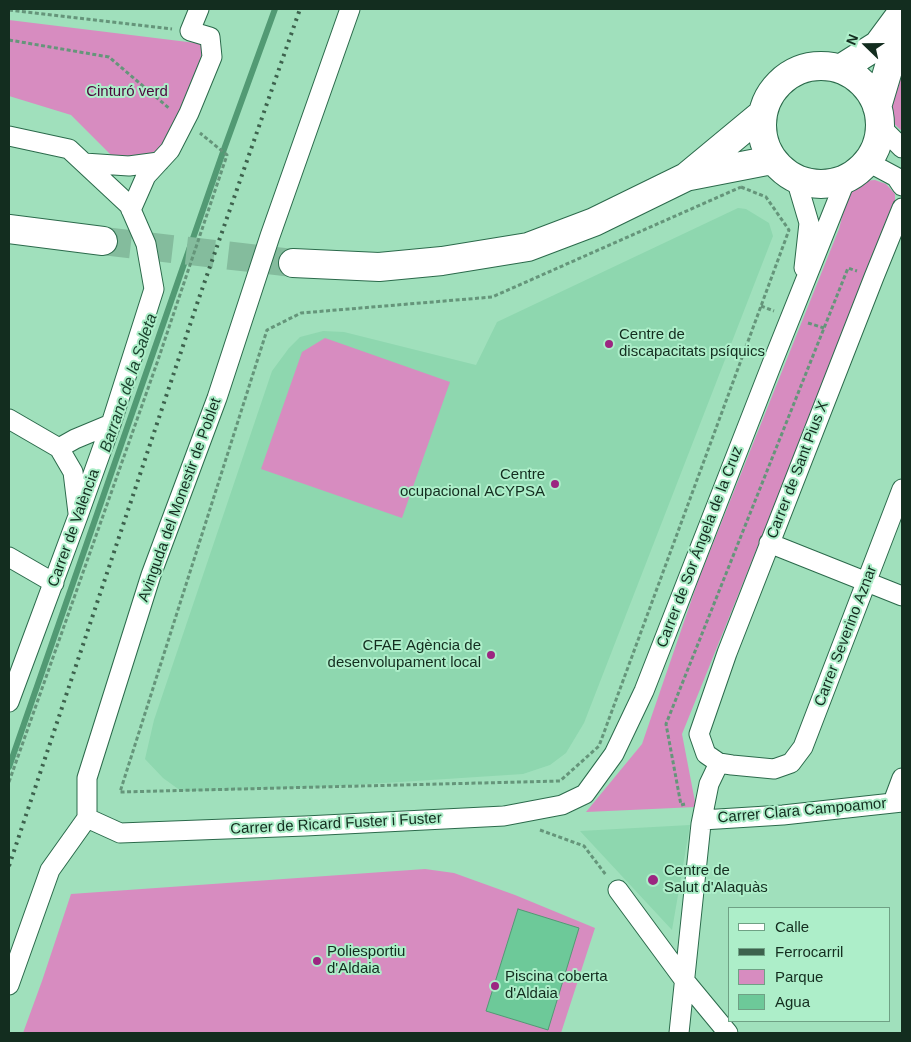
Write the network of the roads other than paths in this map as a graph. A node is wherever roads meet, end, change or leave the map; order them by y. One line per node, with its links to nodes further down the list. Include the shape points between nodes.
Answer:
1 (199, 9): 11 (street, via 190,31 210,37 212,57 189,113 170,150)
2 (350, 9): 39 (street, Avinguda del Monestir de Poblet, via 217,398 151,575 87,778)
3 (902, 13): 5 (street, via 878,44)
4 (902, 23): 7 (street)
5 (840, 69): 6 (street, via 820,66 794,72 769,95); 7 (street, via 857,77 869,90)
6 (762, 114): 10 (street, via 761,130); 14 (street)
7 (879, 116): 9 (street); 12 (street, via 877,145)
8 (9, 136): 13 (street, Carrer de València, via 69,149)
9 (902, 148)
10 (772, 160): 14 (street); 15 (street)
11 (159, 162): 13 (street, via 129,166); 19 (street, via 146,176)
12 (868, 162): 16 (street); 17 (street, via 896,177)
13 (84, 164): 19 (street, Carrer de València)
14 (686, 177): 22 (street, via 594,222 528,247 379,267)
15 (796, 179): 16 (street, via 812,184 830,184); 23 (street, Carrer de Sor Ángela de la Cruz, via 809,223)
16 (846, 179): 23 (street, Carrer de Sor Ángela de la Cruz)
17 (902, 186)
18 (902, 208): 29 (street, Carrer de Sant Pius X)
19 (131, 210): 25 (street, Carrer de València, via 146,244 154,289)
20 (9, 228): 21 (street)
21 (103, 241)
22 (293, 263)
23 (801, 292): 37 (street, Carrer de Sor Ángela de la Cruz, via 644,691 614,754)
24 (9, 419): 26 (street)
25 (111, 424): 26 (street); 28 (street, Carrer de València)
26 (59, 448): 28 (street, via 73,472)
27 (902, 489): 31 (street, Carrer Severino Aznar)
28 (78, 516): 32 (street, Carrer de València)
29 (769, 543): 31 (street); 35 (street, Carrer de Sant Pius X, via 700,734 706,754)
30 (9, 558): 32 (street)
31 (867, 582): 33 (street); 35 (street, Carrer Severino Aznar, via 802,746 791,763 774,770)
32 (54, 583): 34 (street, Carrer de València)
33 (902, 596)
34 (9, 702)
35 (719, 763): 40 (street, via 710,784)
36 (902, 778): 38 (street)
37 (585, 794): 39 (street, Carrer de Ricard Fuster i Fuster, via 562,804 504,816 305,826 120,833)
38 (898, 802): 40 (street, Carrer Clara Campoamor, via 784,815)
39 (87, 818): 43 (street, via 50,870)
40 (702, 820): 42 (street)
41 (618, 890): 42 (street)
42 (685, 981): 44 (street); 45 (street)
43 (9, 985)
44 (679, 1033)
45 (728, 1033)

